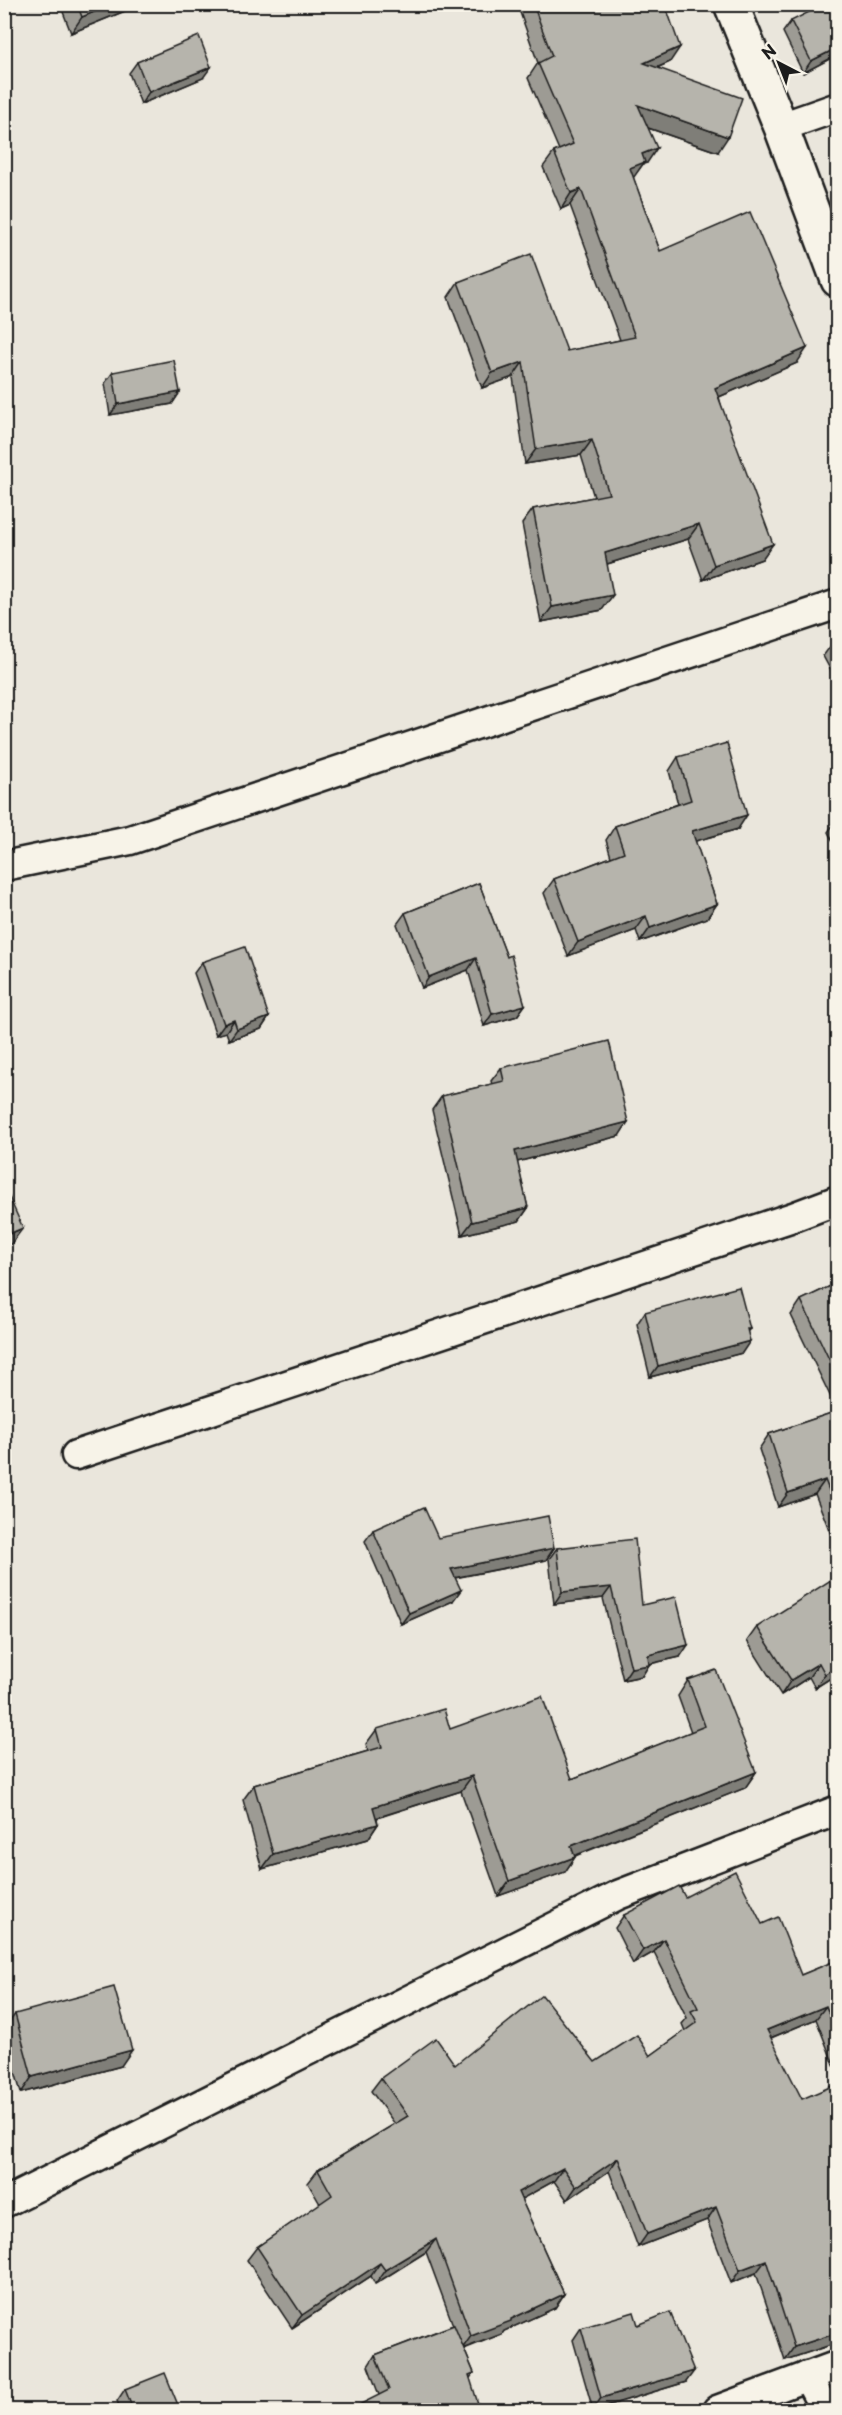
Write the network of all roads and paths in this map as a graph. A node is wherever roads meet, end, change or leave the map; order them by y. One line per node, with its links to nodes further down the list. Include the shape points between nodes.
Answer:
1 (731, 4): 3 (street)
2 (837, 107): 3 (street)
3 (781, 127): 4 (street)
4 (837, 280)
5 (837, 604): 6 (street, via 130,840)
6 (4, 866)
7 (837, 1200): 8 (street, via 794,1218)
8 (76, 1455)
9 (837, 1810): 10 (street, via 618,1895)
10 (4, 2203)
11 (837, 2365): 12 (street)
12 (807, 2376): 13 (street); 14 (street)
13 (717, 2410)
14 (825, 2410)

